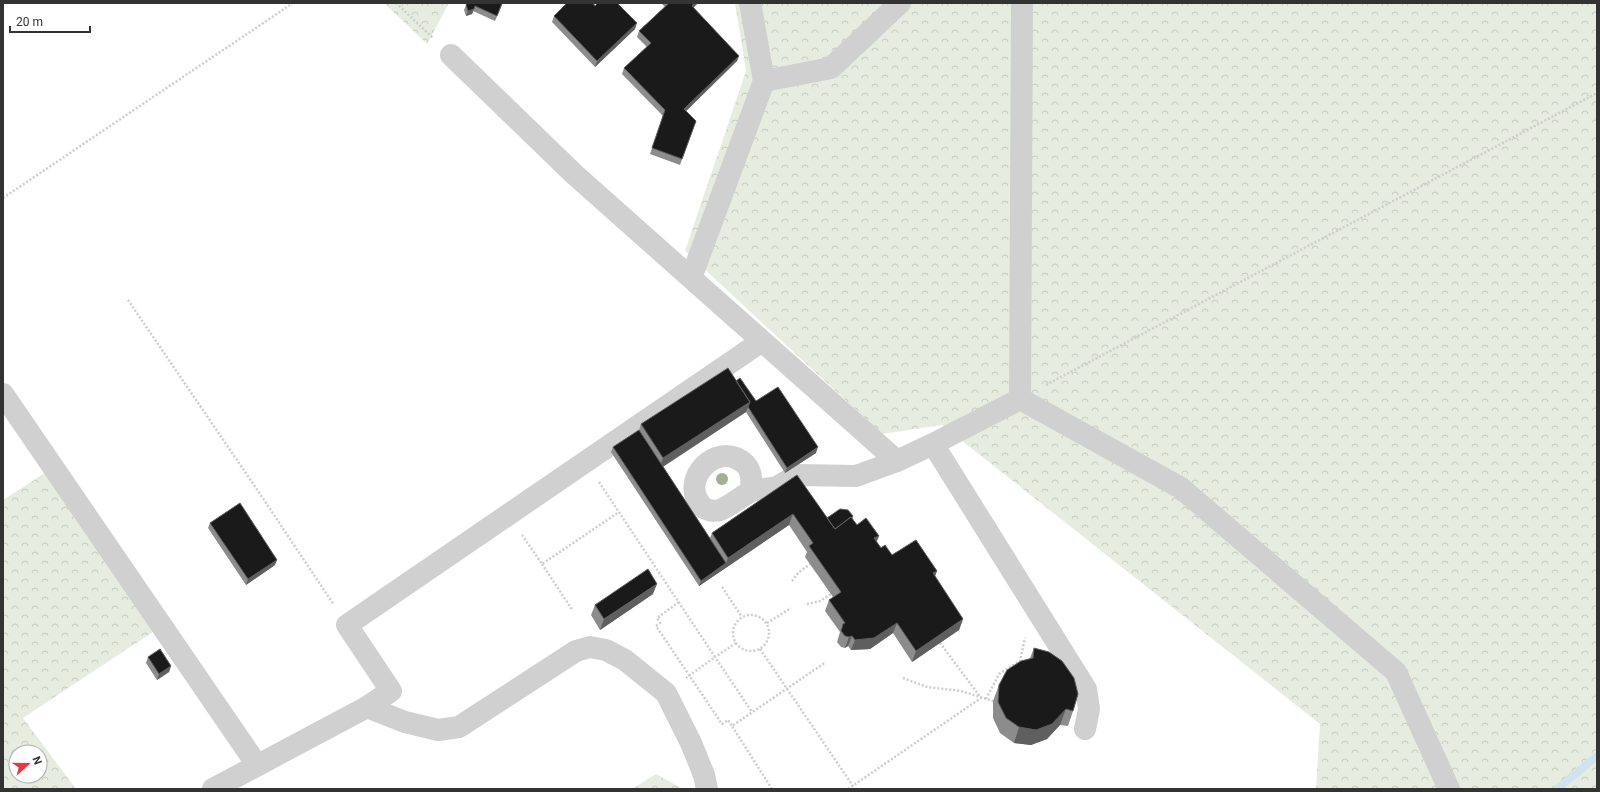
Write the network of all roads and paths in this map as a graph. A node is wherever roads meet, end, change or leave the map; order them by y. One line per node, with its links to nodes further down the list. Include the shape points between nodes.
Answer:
1 (293, 3): 9 (path)
2 (396, 3): 6 (path)
3 (750, 3): 7 (lane)
4 (900, 3): 7 (lane, via 831,68)
5 (1022, 3): 14 (lane)
6 (451, 55): 10 (lane, via 574,174)
7 (764, 81): 10 (lane)
8 (1597, 93): 14 (path)
9 (3, 198)
10 (691, 278): 12 (lane)
11 (128, 300): 33 (path)
12 (762, 341): 16 (lane); 17 (lane)
13 (3, 394): 49 (lane)
14 (1020, 399): 15 (lane); 55 (lane, via 1181,488 1396,672)
15 (933, 444): 16 (lane); 27 (lane)
16 (897, 461): 18 (lane, via 856,476 797,475 777,487)
17 (585, 462): 19 (path); 20 (lane)
18 (751, 491)
19 (619, 512): 21 (path); 26 (path)
20 (508, 514): 21 (path); 33 (lane)
21 (542, 564): 30 (path)
22 (810, 564): 23 (path)
23 (792, 581)
24 (722, 587): 31 (path)
25 (831, 594): 28 (path, via 820,601)
26 (679, 602): 37 (path); 47 (path, via 657,618 660,623 656,626 722,724 728,720)
27 (1033, 602): 43 (path, via 1020,661 999,674); 48 (lane, via 1086,688 1089,709)
28 (807, 604)
29 (791, 608): 32 (path)
30 (573, 611)
31 (742, 617): 32 (path, via 753,614); 34 (path, via 737,621 733,632)
32 (767, 623): 36 (path, via 770,634)
33 (347, 625): 45 (lane, via 391,691)
34 (736, 643): 36 (path, via 745,650); 37 (path)
35 (940, 643): 42 (path)
36 (760, 649): 41 (path)
37 (715, 658): 39 (path); 46 (path)
38 (826, 662): 41 (path)
39 (701, 667)
40 (903, 678): 42 (path, via 927,687 961,691)
41 (788, 688): 46 (path); 50 (path)
42 (981, 698): 43 (path); 50 (path)
43 (986, 699): 44 (path)
44 (993, 701)
45 (367, 707): 49 (lane); 52 (lane, via 406,722 438,730 459,727 576,651 590,647 606,650 625,660 666,693 691,743)
46 (752, 712): 47 (path)
47 (732, 726): 53 (path)
48 (1086, 729)
49 (257, 765): 51 (lane)
50 (853, 786): 54 (path)
51 (213, 789)
52 (707, 789)
53 (772, 789)
54 (848, 789)
55 (1449, 789)

